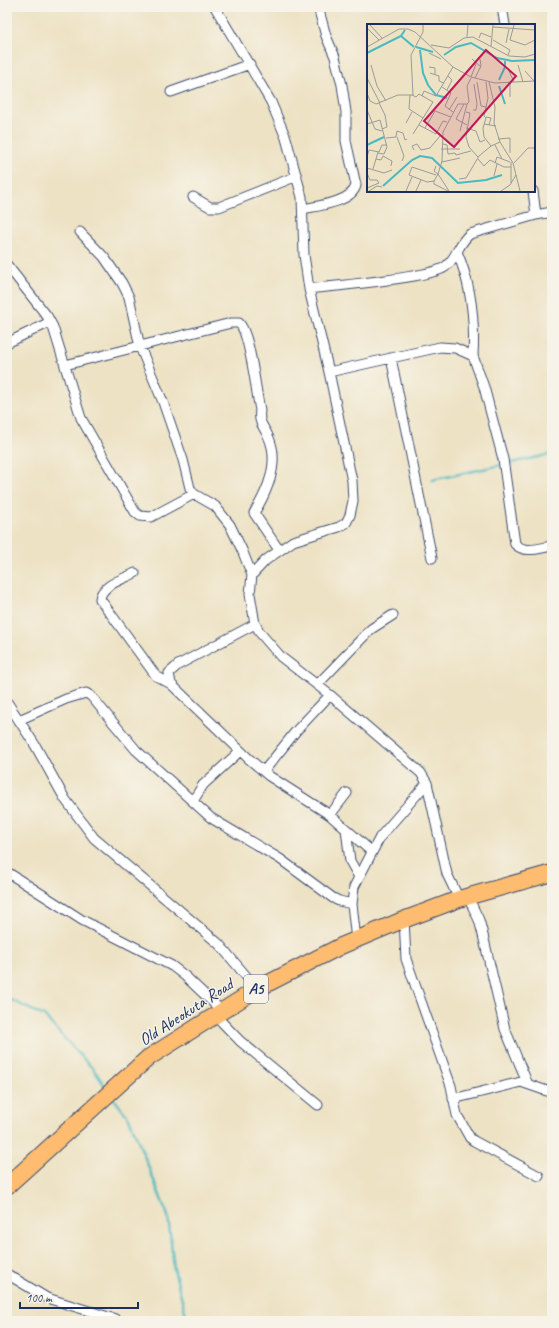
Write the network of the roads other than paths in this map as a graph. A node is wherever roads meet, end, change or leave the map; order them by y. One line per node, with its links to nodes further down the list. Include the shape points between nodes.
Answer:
1 (215, 7): 5 (street)
2 (318, 7): 10 (street, via 326,36 336,57 346,112 346,141 356,185 349,196)
3 (502, 7): 4 (street)
4 (505, 24)
5 (250, 64): 6 (street); 7 (street, via 271,102)
6 (171, 92)
7 (297, 176): 9 (street, via 219,207 210,206); 10 (street)
8 (533, 192): 12 (street)
9 (193, 197)
10 (303, 209): 16 (street, via 304,255)
11 (552, 212): 12 (street)
12 (536, 216): 14 (street, via 470,234 462,239)
13 (80, 232): 19 (street, via 104,257 122,283 132,310)
14 (457, 252): 16 (street, via 444,268 422,274); 20 (street, via 465,269 469,291 475,345)
15 (7, 265): 17 (street)
16 (309, 289): 23 (street)
17 (50, 322): 18 (street); 22 (street)
18 (7, 342)
19 (140, 347): 22 (street); 24 (street, via 163,402); 26 (street, via 231,323 239,323 242,327 260,410 259,420 270,439 273,458 265,492 254,513)
20 (473, 356): 21 (street, via 455,348 440,347); 25 (street, via 503,459 515,544 525,550)
21 (390, 358): 23 (street); 27 (street)
22 (65, 365): 24 (street, via 81,418 135,512 140,516 151,517)
23 (329, 372): 26 (street, via 352,481 353,501 350,515 346,523 339,527 293,540)
24 (194, 494): 29 (street, via 215,506 230,525)
25 (552, 546)
26 (279, 550): 29 (street)
27 (432, 558)
28 (135, 573): 32 (street, via 106,588 100,598 156,676)
29 (252, 575): 31 (street, via 250,594)
30 (393, 615): 33 (street, via 371,629)
31 (255, 624): 32 (street, via 178,665 169,673); 33 (street, via 277,653)
32 (171, 684): 37 (street)
33 (317, 685): 34 (street)
34 (330, 695): 38 (street, via 296,731); 39 (street, via 412,763)
35 (7, 702): 36 (street)
36 (19, 720): 41 (street, via 86,693 136,750); 54 (street, via 66,799 94,838 219,944)
37 (240, 751): 38 (street); 41 (street, via 203,785)
38 (264, 771): 42 (street)
39 (427, 783): 46 (street, via 380,837); 50 (street, via 447,874)
40 (347, 793): 42 (street)
41 (192, 801): 51 (street, via 211,818 280,859 339,902)
42 (330, 816): 43 (street)
43 (346, 829): 44 (street); 45 (street)
44 (362, 843): 45 (street); 46 (street)
45 (348, 850): 49 (street, via 350,861)
46 (372, 852): 49 (street)
47 (7, 872): 55 (street, via 82,920 172,966 185,976)
48 (552, 873): 50 (highway, Old Abeokuta Road / A5)
49 (359, 876): 51 (street, via 354,887)
50 (464, 898): 52 (highway, Old Abeokuta Road / A5); 56 (street, via 481,925 505,1029)
51 (352, 904): 53 (street)
52 (404, 919): 53 (highway, Old Abeokuta Road / A5); 58 (street, via 406,959 445,1066)
53 (356, 940): 54 (highway, Old Abeokuta Road / A5)
54 (257, 989): 55 (highway, Old Abeokuta Road / A5)
55 (218, 1013): 59 (street, via 240,1041); 61 (highway, Old Abeokuta Road / A5, via 148,1058)
56 (527, 1082): 57 (street, via 541,1089); 58 (street)
57 (552, 1090)
58 (453, 1099): 60 (street, via 457,1116 470,1138)
59 (318, 1105)
60 (539, 1176)
61 (7, 1186)
62 (7, 1274): 63 (street, via 47,1298)
63 (115, 1319)

